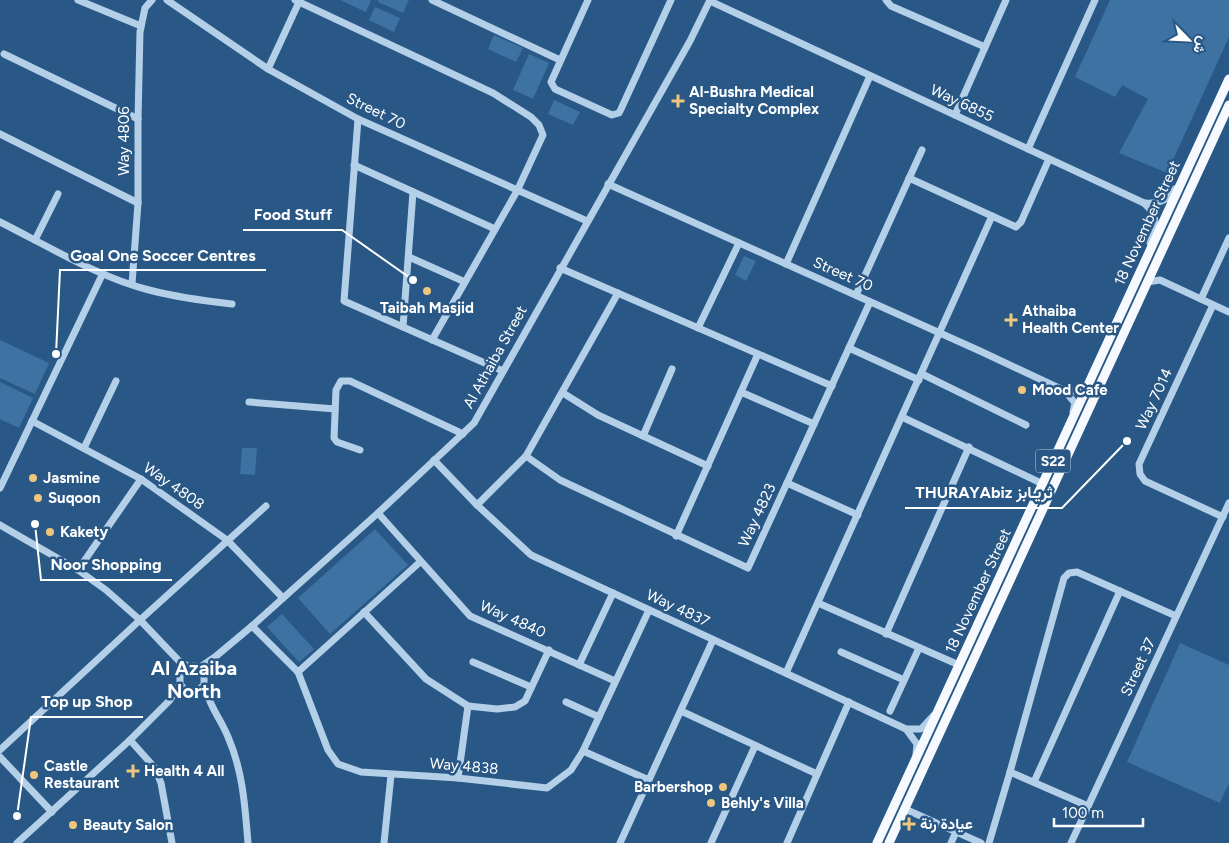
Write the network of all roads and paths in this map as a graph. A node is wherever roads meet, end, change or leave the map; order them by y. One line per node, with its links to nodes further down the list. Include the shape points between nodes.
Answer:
1 (78, 0): 12 (street)
2 (152, 0): 12 (street, Way 4806)
3 (167, 0): 16 (street, Street 70)
4 (432, 0): 15 (street)
5 (588, 0): 15 (street)
6 (671, 0): 15 (street, via 619,113 612,115 555,89 551,82)
7 (710, 0): 17 (street, Way 6855); 30 (street, Al Athaiba Street)
8 (886, 0): 13 (street, via 891,6)
9 (1006, 0): 13 (street)
10 (1095, 0): 24 (street)
11 (297, 1): 16 (street); 31 (street, via 493,93 531,117 543,135)
12 (141, 26): 22 (street, Way 4806)
13 (985, 47): 20 (street)
14 (4, 54): 22 (street)
15 (560, 60)
16 (268, 69): 21 (street, Street 70)
17 (870, 76): 20 (street, Way 6855); 45 (street)
18 (1229, 79): 26 (main road, 18 November Street / S22)
19 (1229, 105): 47 (main road, 18 November Street / S22)
20 (954, 115): 24 (street, Way 6855)
21 (358, 119): 28 (street); 31 (street, Street 70)
22 (138, 120): 34 (street, Way 4806)
23 (0, 134): 34 (street)
24 (1028, 149): 27 (street, Way 6855)
25 (922, 150): 29 (street)
26 (1193, 158): 35 (street, via 1164,201); 44 (main road, 18 November Street / S22)
27 (1049, 159): 35 (street, Way 6855); 36 (street, via 1019,225 1016,227)
28 (354, 166): 32 (street); 60 (street, via 344,301)
29 (909, 178): 36 (street); 54 (street)
30 (608, 184): 37 (street, Al Athaiba Street); 42 (street, Street 70)
31 (517, 191): 37 (street, Street 70); 39 (street)
32 (413, 192): 39 (street); 43 (street)
33 (58, 194): 41 (street)
34 (138, 203): 52 (street, Way 4806)
35 (1144, 203): 44 (street, via 1152,210 1156,221)
36 (992, 216): 62 (street)
37 (587, 221): 46 (street, Al Athaiba Street)
38 (0, 222): 41 (street)
39 (496, 229): 50 (street)
40 (1229, 238): 55 (street)
41 (35, 240): 48 (street)
42 (739, 243): 45 (street, Street 70); 61 (street)
43 (409, 257): 50 (street); 60 (street)
44 (1145, 261): 70 (main road, 18 November Street / S22)
45 (786, 264): 54 (street, Street 70)
46 (560, 268): 53 (street); 67 (street, Al Athaiba Street)
47 (1154, 268): 49 (street); 51 (main road, 18 November Street / S22)
48 (102, 273): 52 (street); 78 (street)
49 (1160, 280): 51 (street); 55 (street)
50 (465, 282): 63 (street)
51 (1147, 282): 157 (main road, 18 November Street / S22)
52 (132, 284): 57 (street, via 149,290)
53 (618, 293): 61 (street); 74 (street)
54 (856, 295): 56 (street, Street 70)
55 (1201, 299): 58 (street)
56 (870, 302): 62 (street, Street 70); 64 (street, Way 4823)
57 (232, 304)
58 (1213, 305): 59 (street); 99 (street, Way 7014, via 1140,464 1140,474 1145,481)
59 (1229, 312)
60 (403, 327): 63 (street)
61 (698, 328): 65 (street)
62 (940, 333): 68 (street); 72 (street, Street 70)
63 (432, 340): 67 (street)
64 (849, 348): 68 (street); 71 (street, Way 4823)
65 (758, 354): 71 (street); 73 (street)
66 (672, 369): 83 (street)
67 (503, 371): 82 (street, Al Athaiba Street, via 474,423)
68 (921, 377): 77 (street); 81 (street)
69 (116, 381): 85 (street)
70 (1088, 384): 72 (street, via 1079,391); 79 (main road, 18 November Street / S22)
71 (832, 386): 80 (street, Way 4823)
72 (1065, 391): 79 (street, via 1075,403)
73 (741, 392): 80 (street); 89 (street)
74 (562, 393): 83 (street, via 598,415); 87 (street)
75 (249, 402): 76 (street)
76 (335, 409): 82 (street, via 338,385 345,380); 86 (street, via 336,442)
77 (902, 417): 84 (street); 98 (street)
78 (32, 420): 85 (street, Way 4808); 93 (street)
79 (1071, 422): 92 (main road, 18 November Street / S22)
80 (814, 424): 91 (street, Way 4823)
81 (1026, 425)
82 (463, 434): 88 (street, Al Athaiba Street)
83 (643, 436): 89 (street)
84 (969, 447): 92 (street); 114 (street)
85 (84, 448): 90 (street, Way 4808)
86 (360, 450)
87 (526, 456): 95 (street); 101 (street, Way 4823, via 560,480)
88 (434, 460): 95 (street, Way 4837); 97 (street, Al Athaiba Street)
89 (708, 466): 101 (street)
90 (141, 479): 102 (street, Way 4808); 104 (street)
91 (787, 483): 98 (street); 101 (street, Way 4823, via 748,568)
92 (1043, 484): 122 (main road, 18 November Street / S22)
93 (0, 488)
94 (1229, 503): 99 (street, Street 37)
95 (477, 504): 106 (street, Way 4837, via 531,555)
96 (266, 506): 102 (street)
97 (378, 514): 103 (street, Way 4840); 107 (street, Al Athaiba Street)
98 (858, 515): 108 (street)
99 (1223, 517): 111 (street, Street 37)
100 (0, 526): 104 (street)
101 (676, 536)
102 (227, 540): 107 (street, Way 4808); 112 (street)
103 (420, 562): 110 (street); 117 (street, Way 4840, via 470,616)
104 (78, 570): 112 (street)
105 (1120, 591): 111 (street); 150 (street, via 1077,572 1064,578); 155 (street)
106 (613, 593): 109 (street, Way 4837); 121 (street)
107 (283, 598): 113 (street, Al Athaiba Street)
108 (818, 603): 114 (street); 126 (street)
109 (649, 610): 115 (street, Way 4837); 129 (street, Way 4838)
110 (364, 612): 125 (street); 138 (street, via 426,680)
111 (1176, 616): 156 (street, Street 37)
112 (140, 620): 123 (street); 146 (street)
113 (252, 626): 119 (street, Al Athaiba Street); 125 (street, Way 4838)
114 (886, 634): 116 (street)
115 (713, 640): 126 (street, Way 4837); 140 (street)
116 (919, 648): 122 (street); 128 (street)
117 (549, 650): 121 (street, Way 4840); 132 (street)
118 (841, 652): 128 (street)
119 (215, 657): 124 (street, Al Athaiba Street); 127 (street, Al Athaiba Street)
120 (473, 662): 132 (street)
121 (580, 664): 129 (street, Way 4840)
122 (959, 665): 139 (main road, 18 November Street / S22)
123 (185, 668): 124 (street); 130 (street, via 179,677)
124 (199, 668): 127 (street)
125 (298, 672): 152 (street, Way 4838, via 328,750 338,764 361,772)
126 (786, 673): 137 (street, Way 4837)
127 (205, 675): 131 (street)
128 (904, 680): 141 (street)
129 (615, 681): 142 (street, Way 4838)
130 (180, 684): 133 (street, via 183,689); 135 (street)
131 (204, 685): 133 (street); 134 (street)
132 (531, 687): 138 (street, via 525,701 514,707)
133 (193, 692): 134 (street); 135 (street)
134 (208, 699): 162 (street, via 236,757 244,792)
135 (170, 700): 144 (street)
136 (566, 702): 142 (street)
137 (849, 702): 143 (street, Way 4837); 151 (street)
138 (468, 706): 153 (street)
139 (938, 709): 143 (street, via 921,729); 149 (main road, 18 November Street / S22)
140 (681, 711): 145 (street); 154 (street)
141 (890, 711)
142 (599, 716): 147 (street, Way 4838)
143 (906, 729): 149 (street, via 917,744)
144 (130, 740): 158 (street); 161 (street, via 155,768 161,783)
145 (755, 746): 151 (street); 165 (street)
146 (0, 750)
147 (582, 751): 153 (street, Way 4838, via 570,770 547,788); 154 (street)
148 (0, 757): 158 (street)
149 (916, 759): 167 (main road, 18 November Street / S22)
150 (1010, 772): 155 (street); 171 (street)
151 (817, 774): 166 (street)
152 (391, 775): 153 (street, Way 4838); 163 (street)
153 (458, 778)
154 (649, 780): 164 (street)
155 (1034, 782): 156 (street)
156 (1088, 806): 172 (street, Street 37)
157 (905, 809): 159 (street); 168 (main road, 18 November Street / S22)
158 (52, 812): 160 (street)
159 (956, 832): 169 (street); 170 (street)
160 (17, 843)
161 (172, 843)
162 (248, 843)
163 (384, 843)
164 (620, 843)
165 (710, 843)
166 (786, 843)
167 (877, 843)
168 (889, 843)
169 (951, 843)
170 (981, 843)
171 (988, 843)
172 (1071, 843)

